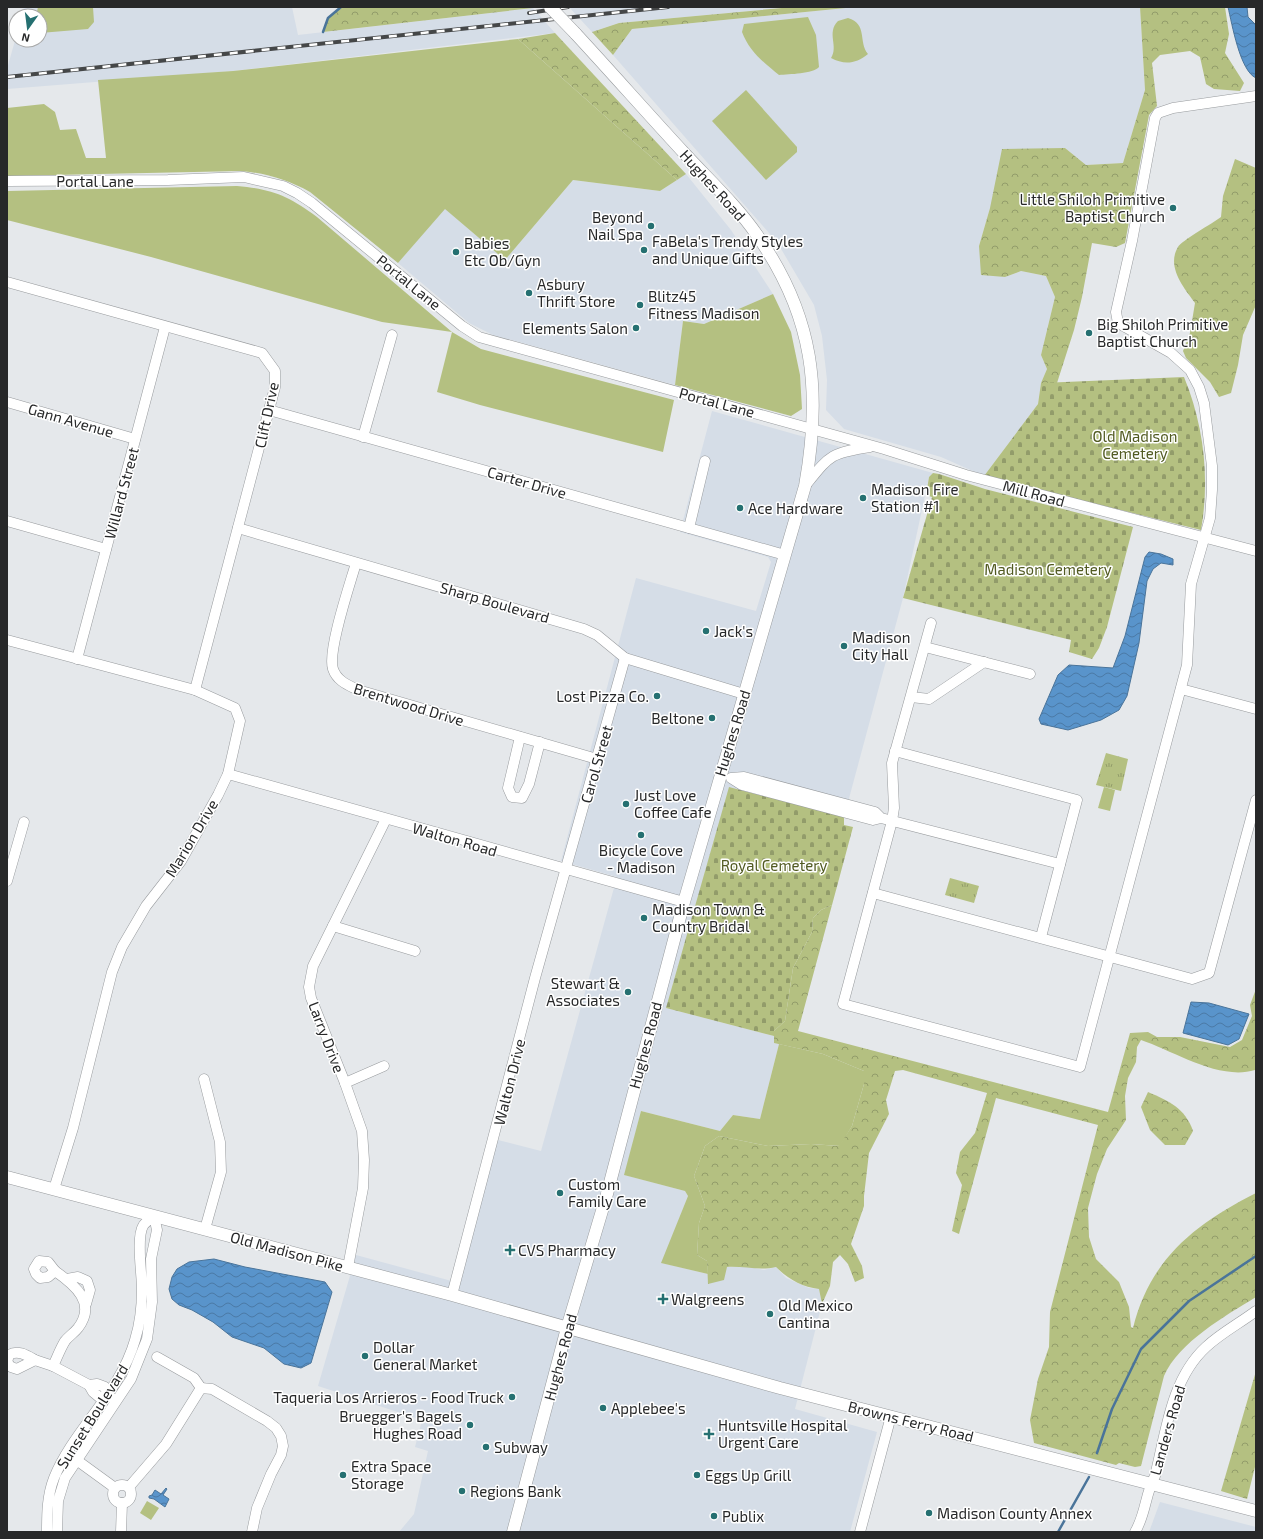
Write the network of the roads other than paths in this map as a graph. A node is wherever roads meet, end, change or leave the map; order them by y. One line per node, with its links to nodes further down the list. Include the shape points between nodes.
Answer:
1 (550, 7): 9 (main road, Hughes Road, bridge, via 737,210 764,245 790,291 805,337 812,367)
2 (1256, 96): 18 (street, via 1173,108 1158,113 1116,312 1118,323 1181,360 1199,387 1204,403 1212,466 1210,518)
3 (7, 182): 9 (street, Portal Lane, via 244,177 269,182 297,193 312,203 462,326 479,336)
4 (7, 282): 5 (street, Clift Drive)
5 (165, 327): 8 (street, Clift Drive, via 262,353 275,371 275,387); 11 (street, Willard Street)
6 (392, 335): 10 (street)
7 (7, 402): 11 (street, Gann Avenue)
8 (269, 410): 10 (street, Carter Drive); 16 (street, Clift Drive)
9 (813, 429): 12 (street, Mill Road); 14 (main road, Hughes Road)
10 (363, 437): 17 (street, Carter Drive)
11 (135, 439): 19 (street, Willard Street)
12 (874, 446): 14 (street, via 841,451 831,456); 18 (street, Mill Road, via 966,475)
13 (705, 461): 17 (street)
14 (805, 486): 21 (main road, Hughes Road)
15 (7, 521): 19 (street)
16 (238, 528): 22 (street, Sharp Boulevard); 31 (street, Clift Drive)
17 (689, 528): 21 (street, Carter Drive)
18 (1205, 538): 20 (street, Mill Road); 30 (street, via 1191,584 1187,665)
19 (106, 549): 27 (street, Willard Street)
20 (1256, 551)
21 (785, 555): 32 (main road, Hughes Road)
22 (356, 563): 26 (street, Sharp Boulevard, via 584,629 597,635); 35 (street, Brentwood Drive, via 332,652 333,669 340,682 358,690)
23 (931, 623): 25 (street)
24 (7, 640): 27 (street, Marion Drive)
25 (925, 647): 28 (street); 33 (street)
26 (625, 658): 32 (street, Sharp Boulevard); 38 (street, Carol Street)
27 (77, 659): 31 (street, Marion Drive)
28 (984, 662): 29 (street); 33 (street, via 929,699)
29 (1030, 674)
30 (1181, 689): 34 (street); 53 (street)
31 (195, 690): 39 (street, Marion Drive, via 235,708 240,721)
32 (744, 694): 40 (main road, Hughes Road)
33 (911, 697): 37 (street)
34 (1256, 709)
35 (520, 737): 36 (street, Brentwood Drive); 36 (street, via 508,788 512,797 522,798 529,784)
36 (540, 742): 38 (street, Brentwood Drive)
37 (895, 751): 43 (street, via 892,763); 45 (street, via 1078,800)
38 (598, 759): 46 (street, Carol Street)
39 (228, 774): 42 (street, Walton Road); 58 (street, Marion Drive, via 180,861 146,906 122,947 112,972 73,1128)
40 (719, 775): 43 (street, via 731,778 744,777 823,802 875,812 881,818); 49 (main road, Hughes Road)
41 (1256, 800): 53 (street, via 1209,973 1192,979)
42 (386, 819): 46 (street, Walton Road); 50 (street, Larry Drive)
43 (892, 821): 45 (street); 48 (street)
44 (24, 822): 47 (street)
45 (1060, 864): 51 (street)
46 (567, 869): 49 (street, Walton Road); 63 (street, Walton Drive, via 535,978)
47 (7, 881)
48 (874, 893): 51 (street); 53 (street, via 843,1004 1080,1067)
49 (684, 902): 65 (main road, Hughes Road, via 607,1194)
50 (333, 926): 52 (street); 56 (street, Larry Drive, via 313,966 309,987 311,998)
51 (1041, 937): 53 (street)
52 (416, 951)
53 (1110, 956)
54 (384, 1066): 56 (street)
55 (204, 1079): 60 (street, via 220,1142 221,1172)
56 (345, 1082): 61 (street, Larry Drive, via 362,1131 364,1160 363,1188)
57 (7, 1177): 58 (main road, Old Madison Pike)
58 (54, 1189): 59 (main road, Old Madison Pike)
59 (154, 1216): 60 (main road, Old Madison Pike); 71 (street, Sunset Boulevard, via 143,1226 142,1232 142,1304 137,1332); 71 (street, Sunset Boulevard, via 158,1230 151,1259 152,1302 148,1332 134,1372)
60 (205, 1229): 61 (main road, Old Madison Pike)
61 (348, 1267): 63 (main road, Old Madison Pike)
62 (55, 1270): 69 (street, via 67,1279 78,1277 87,1281 90,1290 86,1315 65,1342)
63 (452, 1295): 65 (main road, Old Madison Pike)
64 (1256, 1311): 75 (street, Landers Road, via 1207,1346 1182,1377)
65 (567, 1328): 72 (main road, Browns Ferry Road); 84 (main road, Hughes Road)
66 (157, 1357): 70 (street, via 194,1378)
67 (35, 1360): 68 (street, via 16,1369); 68 (street, via 15,1352 9,1355); 69 (street)
68 (7, 1362)
69 (53, 1366): 71 (street, via 89,1385 105,1387)
70 (201, 1388): 76 (street, via 166,1444); 83 (street, via 212,1389 267,1421 281,1436 283,1446 260,1502)
71 (112, 1398): 73 (street, Sunset Boulevard); 74 (street, Sunset Boulevard)
72 (891, 1416): 75 (main road, Browns Ferry Road); 85 (street)
73 (67, 1453): 74 (street); 80 (street, Sunset Boulevard, via 51,1486 47,1505)
74 (76, 1460): 77 (street); 81 (street, Sunset Boulevard, via 61,1488)
75 (1151, 1483): 79 (main road, Browns Ferry Road); 86 (street, Landers Road, via 1142,1519)
76 (129, 1487): 77 (street, via 120,1484); 78 (street, via 132,1496)
77 (115, 1488): 78 (street, via 114,1499)
78 (122, 1503): 82 (street)
79 (1256, 1511)
80 (47, 1532)
81 (57, 1532)
82 (121, 1532)
83 (252, 1532)
84 (513, 1532)
85 (860, 1532)
86 (1135, 1532)

